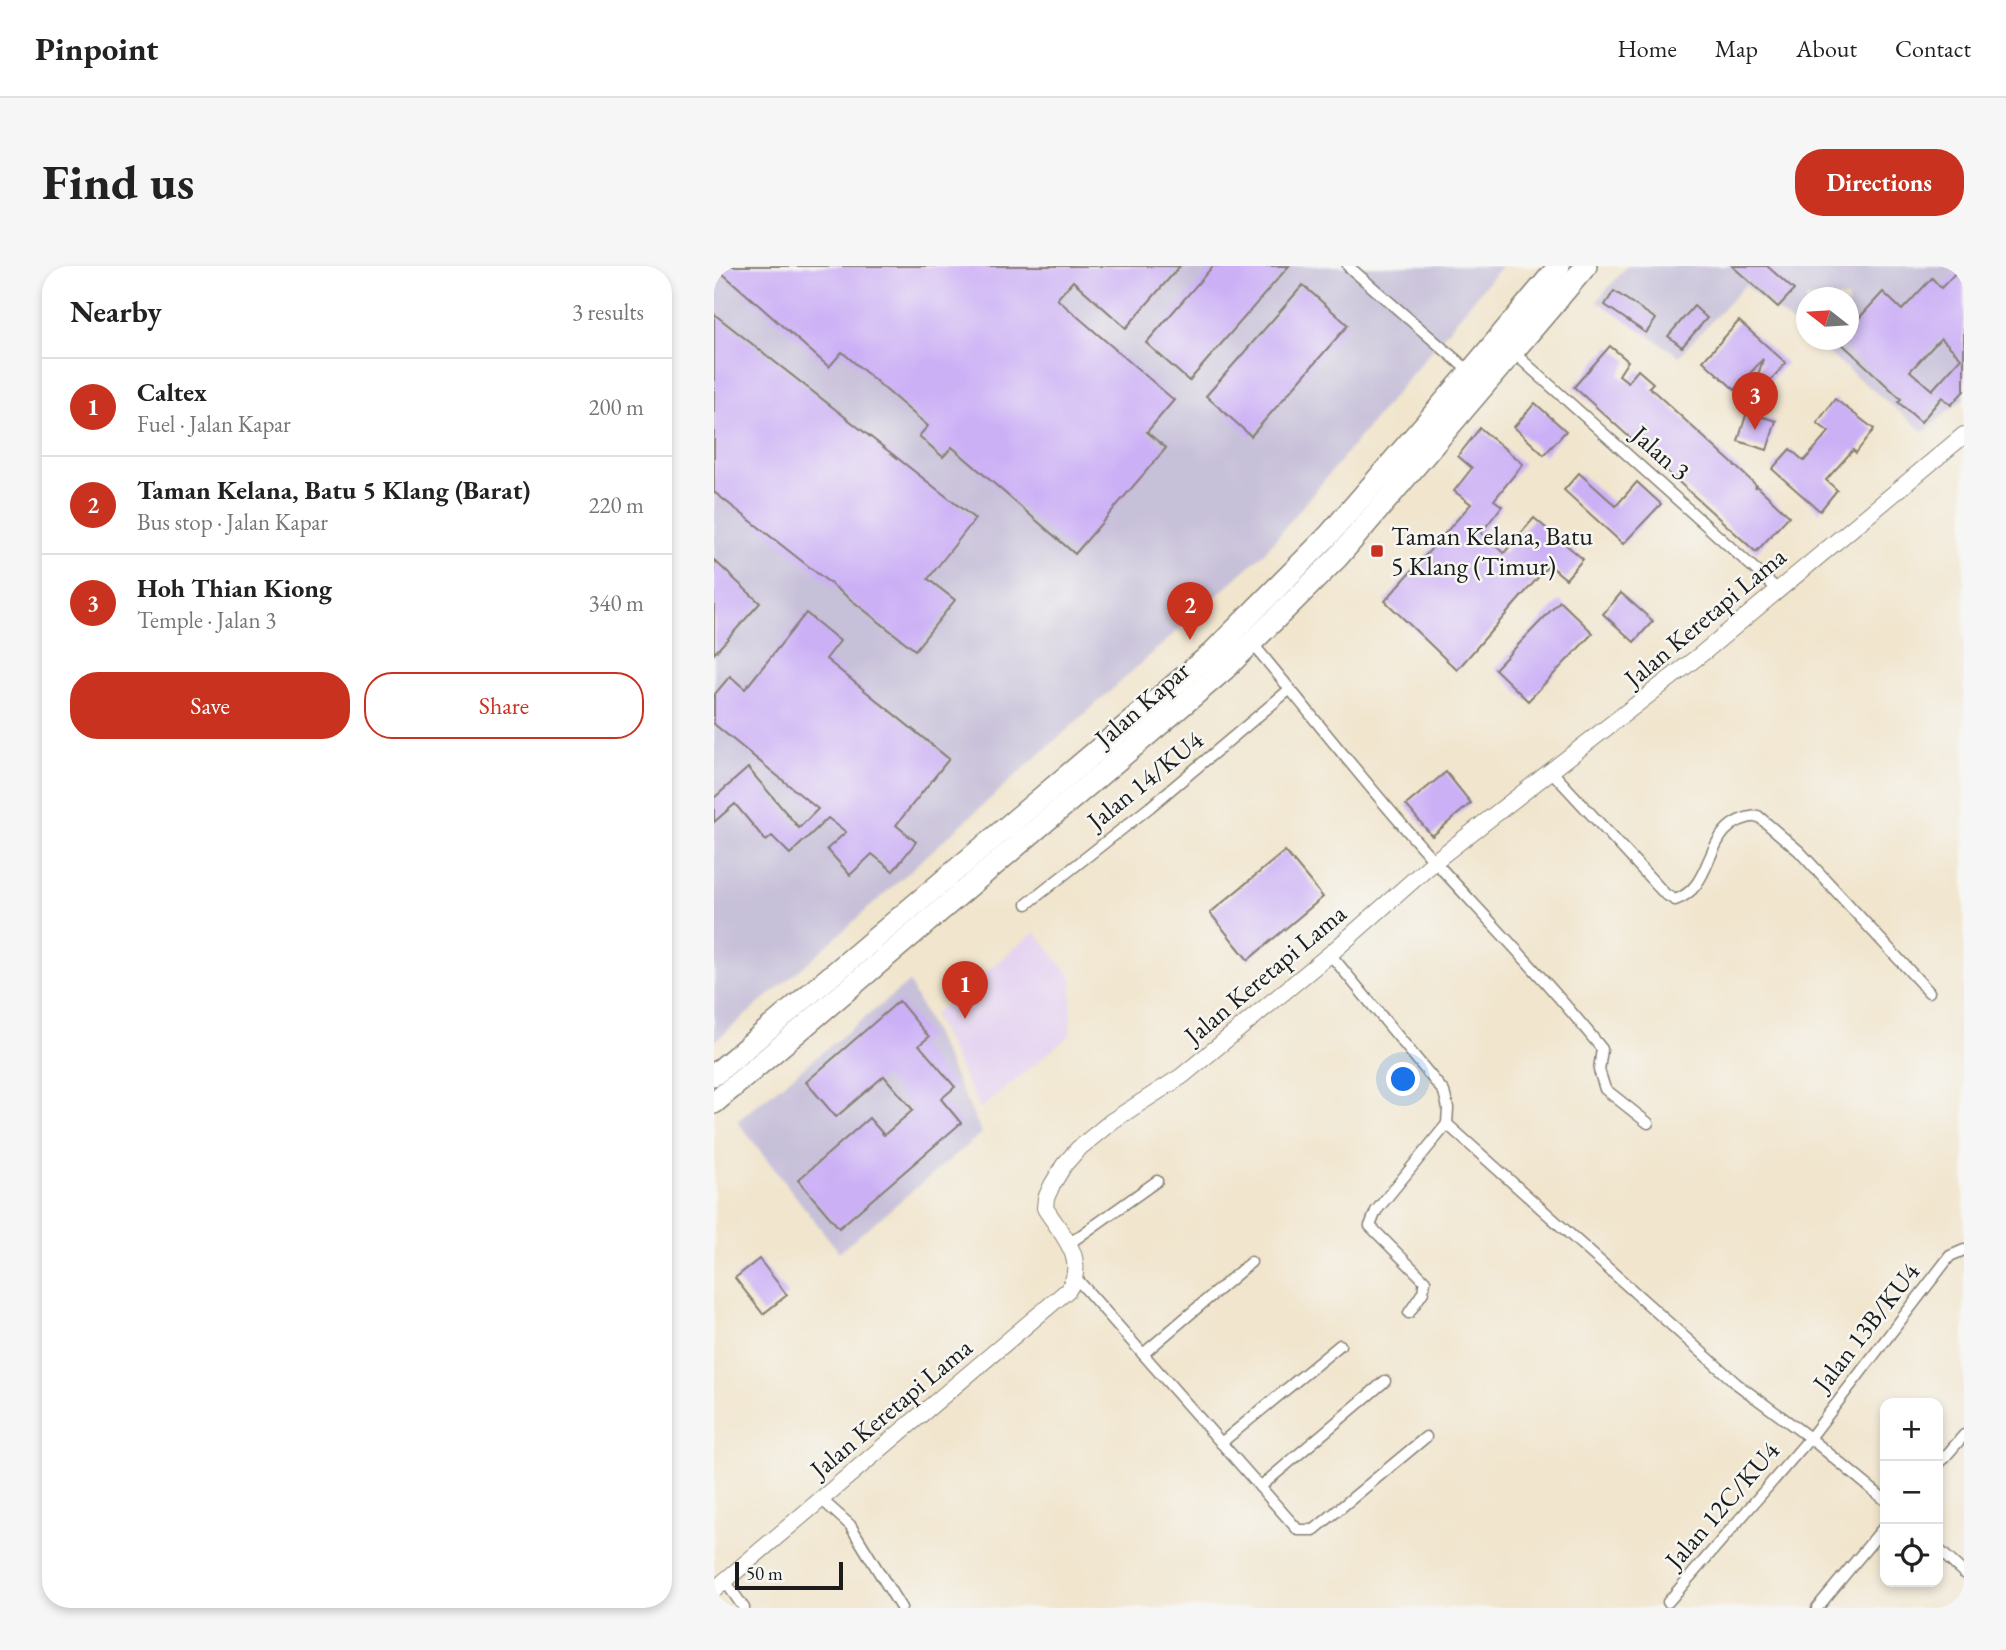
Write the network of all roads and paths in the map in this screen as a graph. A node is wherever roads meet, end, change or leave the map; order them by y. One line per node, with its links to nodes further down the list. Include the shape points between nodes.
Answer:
1 (1348, 266): 5 (street)
2 (1559, 266): 5 (highway, Jalan Kapar)
3 (1586, 266): 4 (highway, Jalan Kapar)
4 (1513, 352): 7 (street, Jalan 3); 8 (highway, Jalan Kapar, via 1338,557)
5 (1471, 372): 15 (highway, Jalan Kapar, via 1328,536 1212,653)
6 (1964, 435): 7 (street, Jalan Keretapi Lama)
7 (1777, 589): 10 (street, Jalan Keretapi Lama)
8 (1252, 643): 9 (street); 16 (highway, Jalan Kapar)
9 (1290, 689): 11 (street); 12 (street, Jalan 14/KU4)
10 (1552, 772): 11 (street, Jalan Keretapi Lama); 14 (street, via 1675,900 1697,885 1716,843 1733,821 1758,816 1837,891)
11 (1435, 861): 13 (street, Jalan Keretapi Lama); 17 (street, via 1589,1031 1602,1048 1599,1070 1605,1089)
12 (1027, 904)
13 (1330, 954): 18 (street, via 1444,1091); 20 (street, Jalan Keretapi Lama, via 1182,1076 1078,1149 1052,1185 1045,1208)
14 (1928, 992)
15 (714, 1075)
16 (714, 1103)
17 (1648, 1123)
18 (1447, 1124): 24 (street, via 1376,1211 1370,1226 1425,1281 1423,1293); 30 (street, via 1737,1384)
19 (1157, 1181): 20 (street)
20 (1070, 1244): 23 (street, Jalan Keretapi Lama)
21 (1964, 1250): 30 (street, Jalan 13B/KU4, via 1950,1256)
22 (1251, 1262): 26 (street)
23 (1076, 1278): 26 (street); 35 (street, Jalan Keretapi Lama, via 1068,1290)
24 (1409, 1313)
25 (1340, 1345): 31 (street)
26 (1143, 1354): 31 (street)
27 (1384, 1381): 33 (street)
28 (1964, 1435): 32 (street)
29 (1426, 1437): 33 (street, via 1314,1530 1298,1530)
30 (1810, 1438): 34 (street); 40 (street, Jalan 12C/KU4)
31 (1222, 1443): 33 (street)
32 (1941, 1461)
33 (1260, 1487)
34 (1880, 1496)
35 (821, 1499): 39 (street, Jalan Keretapi Lama); 42 (street, via 850,1525)
36 (1880, 1532): 43 (street)
37 (1943, 1554): 38 (street)
38 (1964, 1573)
39 (719, 1585): 41 (street)
40 (1668, 1602)
41 (744, 1608)
42 (901, 1608)
43 (1817, 1608)

